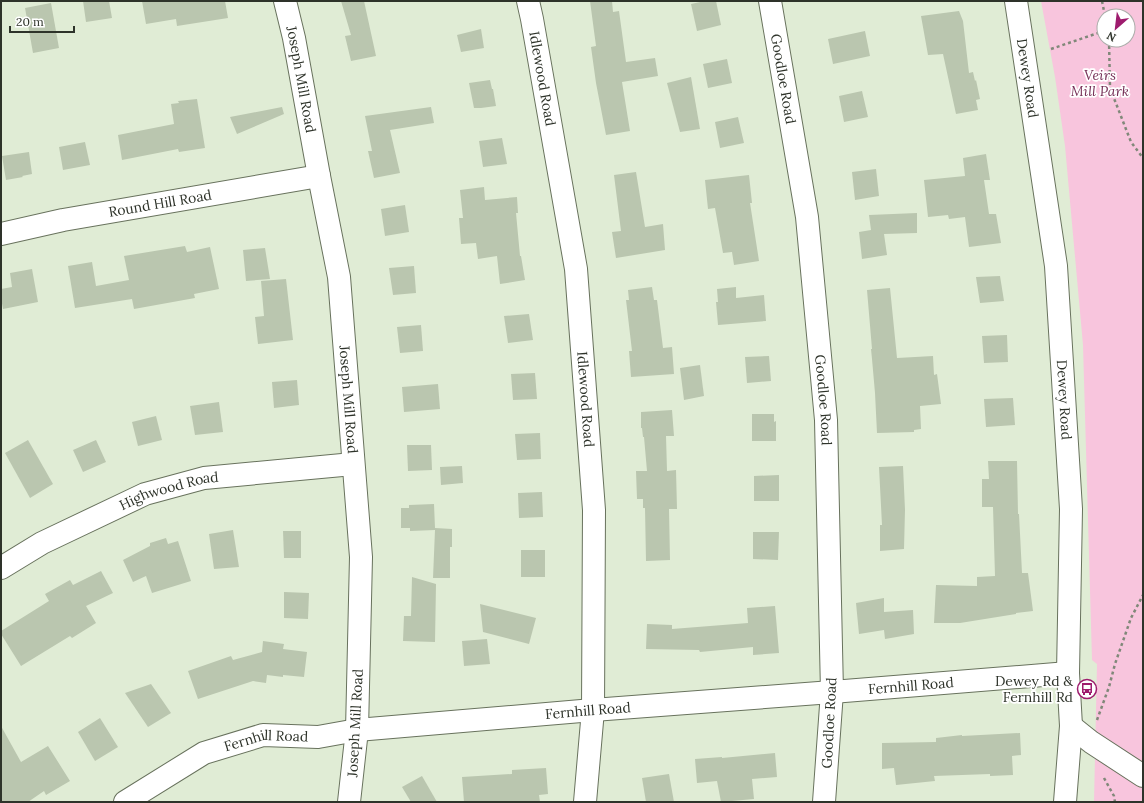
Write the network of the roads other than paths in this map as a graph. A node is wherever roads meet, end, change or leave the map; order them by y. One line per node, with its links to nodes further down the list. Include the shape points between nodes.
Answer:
1 (286, 1): 5 (street, Joseph Mill Road)
2 (528, 1): 11 (street, Idlewood Road, via 576,269 594,510)
3 (770, 1): 10 (street, Goodloe Road, via 807,217 824,397)
4 (1016, 1): 9 (street, Dewey Road, via 1056,266 1071,509)
5 (319, 176): 6 (street, Round Hill Road, via 63,220); 7 (street, Joseph Mill Road, via 339,277)
6 (1, 234)
7 (353, 464): 8 (street, Highwood Road, via 204,478 145,494 42,543); 13 (street, Joseph Mill Road, via 361,557)
8 (1, 568)
9 (1068, 673): 10 (street, Fernhill Road); 12 (street, Dewey Road)
10 (832, 692): 11 (street, Fernhill Road); 18 (street, Goodloe Road)
11 (593, 710): 13 (street, Fernhill Road); 17 (street, Idlewood Road)
12 (1071, 726): 14 (street); 19 (street, Dewey Road)
13 (357, 730): 15 (street, Fernhill Road, via 318,737 263,736 204,753); 16 (street, Joseph Mill Road)
14 (1143, 776)
15 (126, 802)
16 (349, 802)
17 (585, 802)
18 (824, 802)
19 (1065, 802)

